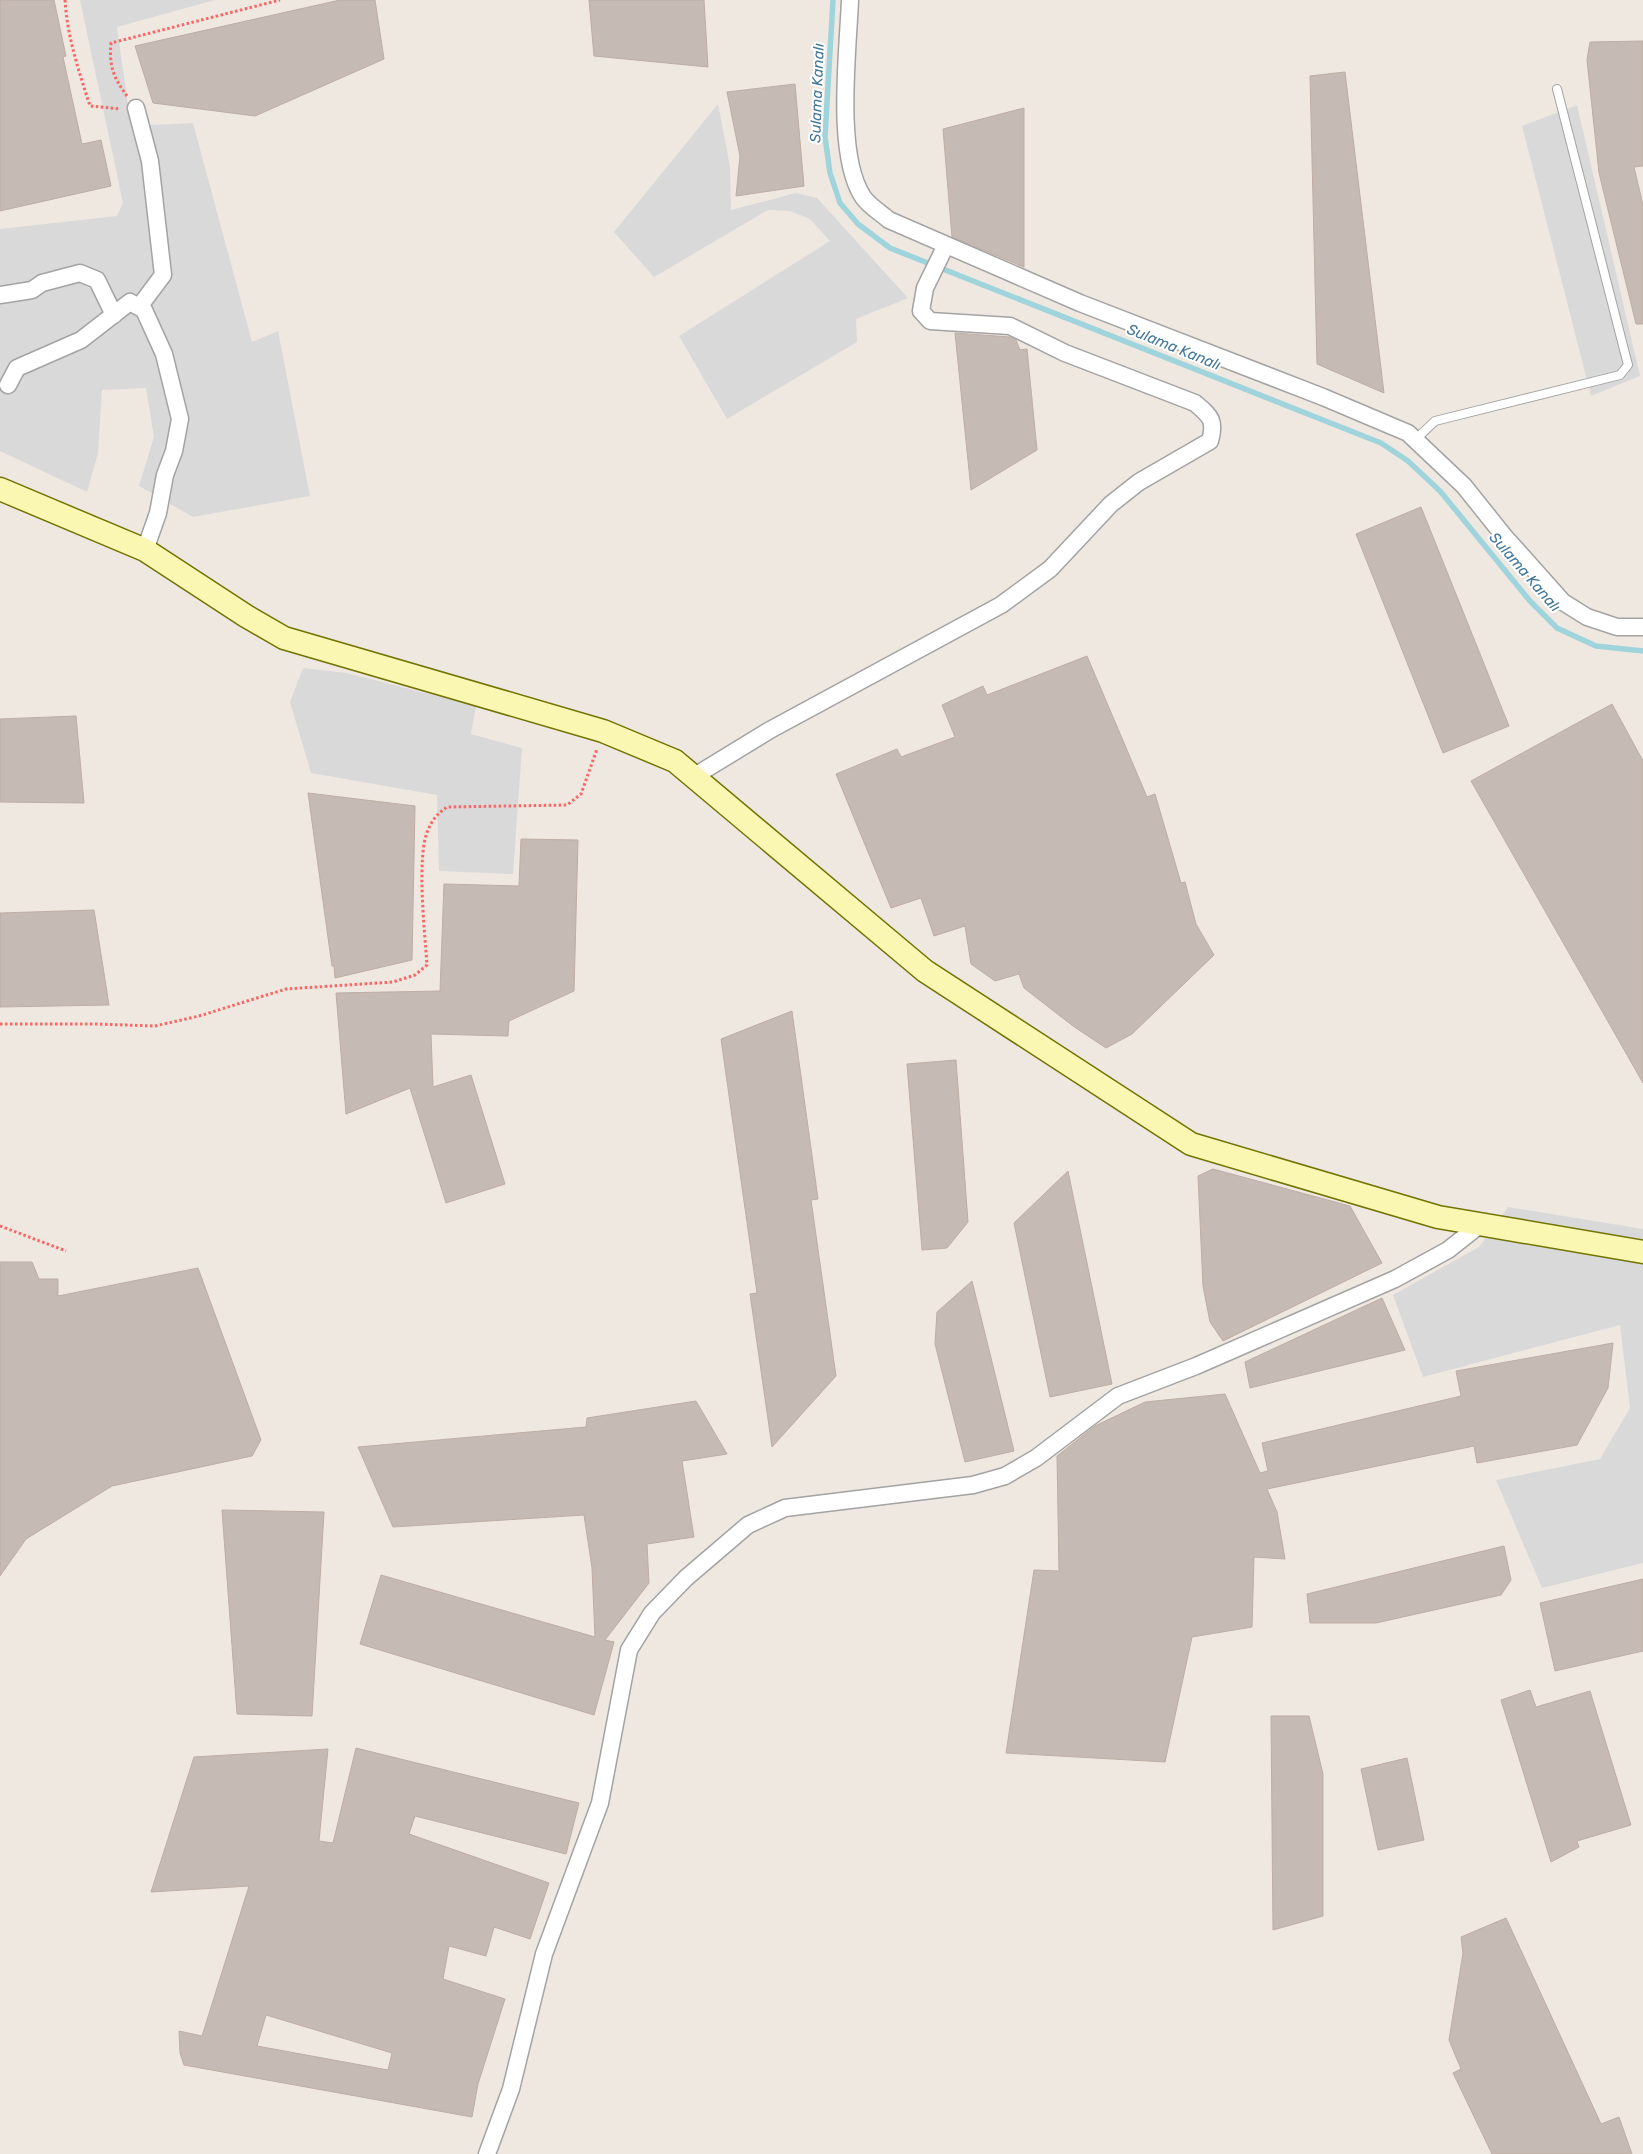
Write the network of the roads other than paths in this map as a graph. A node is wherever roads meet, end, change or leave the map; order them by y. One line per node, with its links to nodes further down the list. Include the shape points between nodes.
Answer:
1 (850, 0): 4 (street, via 845,121 851,167 864,198)
2 (1557, 90): 9 (lane, via 1628,365 1620,375 1435,420)
3 (136, 108): 6 (street, via 150,161 163,275)
4 (939, 259): 9 (street, via 1080,303 1331,400 1408,432); 13 (street, via 925,288 921,311 930,321 1010,326 1064,353 1195,403 1211,418 1213,430 1210,441 1138,482 1111,504 1050,569 1001,605 770,730)
5 (0, 295): 7 (street, via 32,290 42,283 80,273 97,280)
6 (139, 307): 7 (street, via 130,302); 11 (street, via 144,310 164,354 180,419 158,513)
7 (114, 315): 8 (street, via 81,340 17,368)
8 (8, 385)
9 (1415, 440): 12 (street, via 1464,486 1563,602 1587,617 1616,627)
10 (0, 489): 11 (street)
11 (145, 550): 13 (street, via 284,638 603,731 675,761)
12 (1643, 626)
13 (693, 777): 14 (street, via 925,971 1191,1144 1438,1217)
14 (1481, 1224): 15 (street); 16 (street, via 1448,1250 1395,1279 1196,1366 1118,1396 1036,1458 1005,1476 973,1485 785,1508 748,1525 686,1578 652,1613 629,1650 600,1803 544,1954 511,2089)
15 (1643, 1252)
16 (487, 2154)

